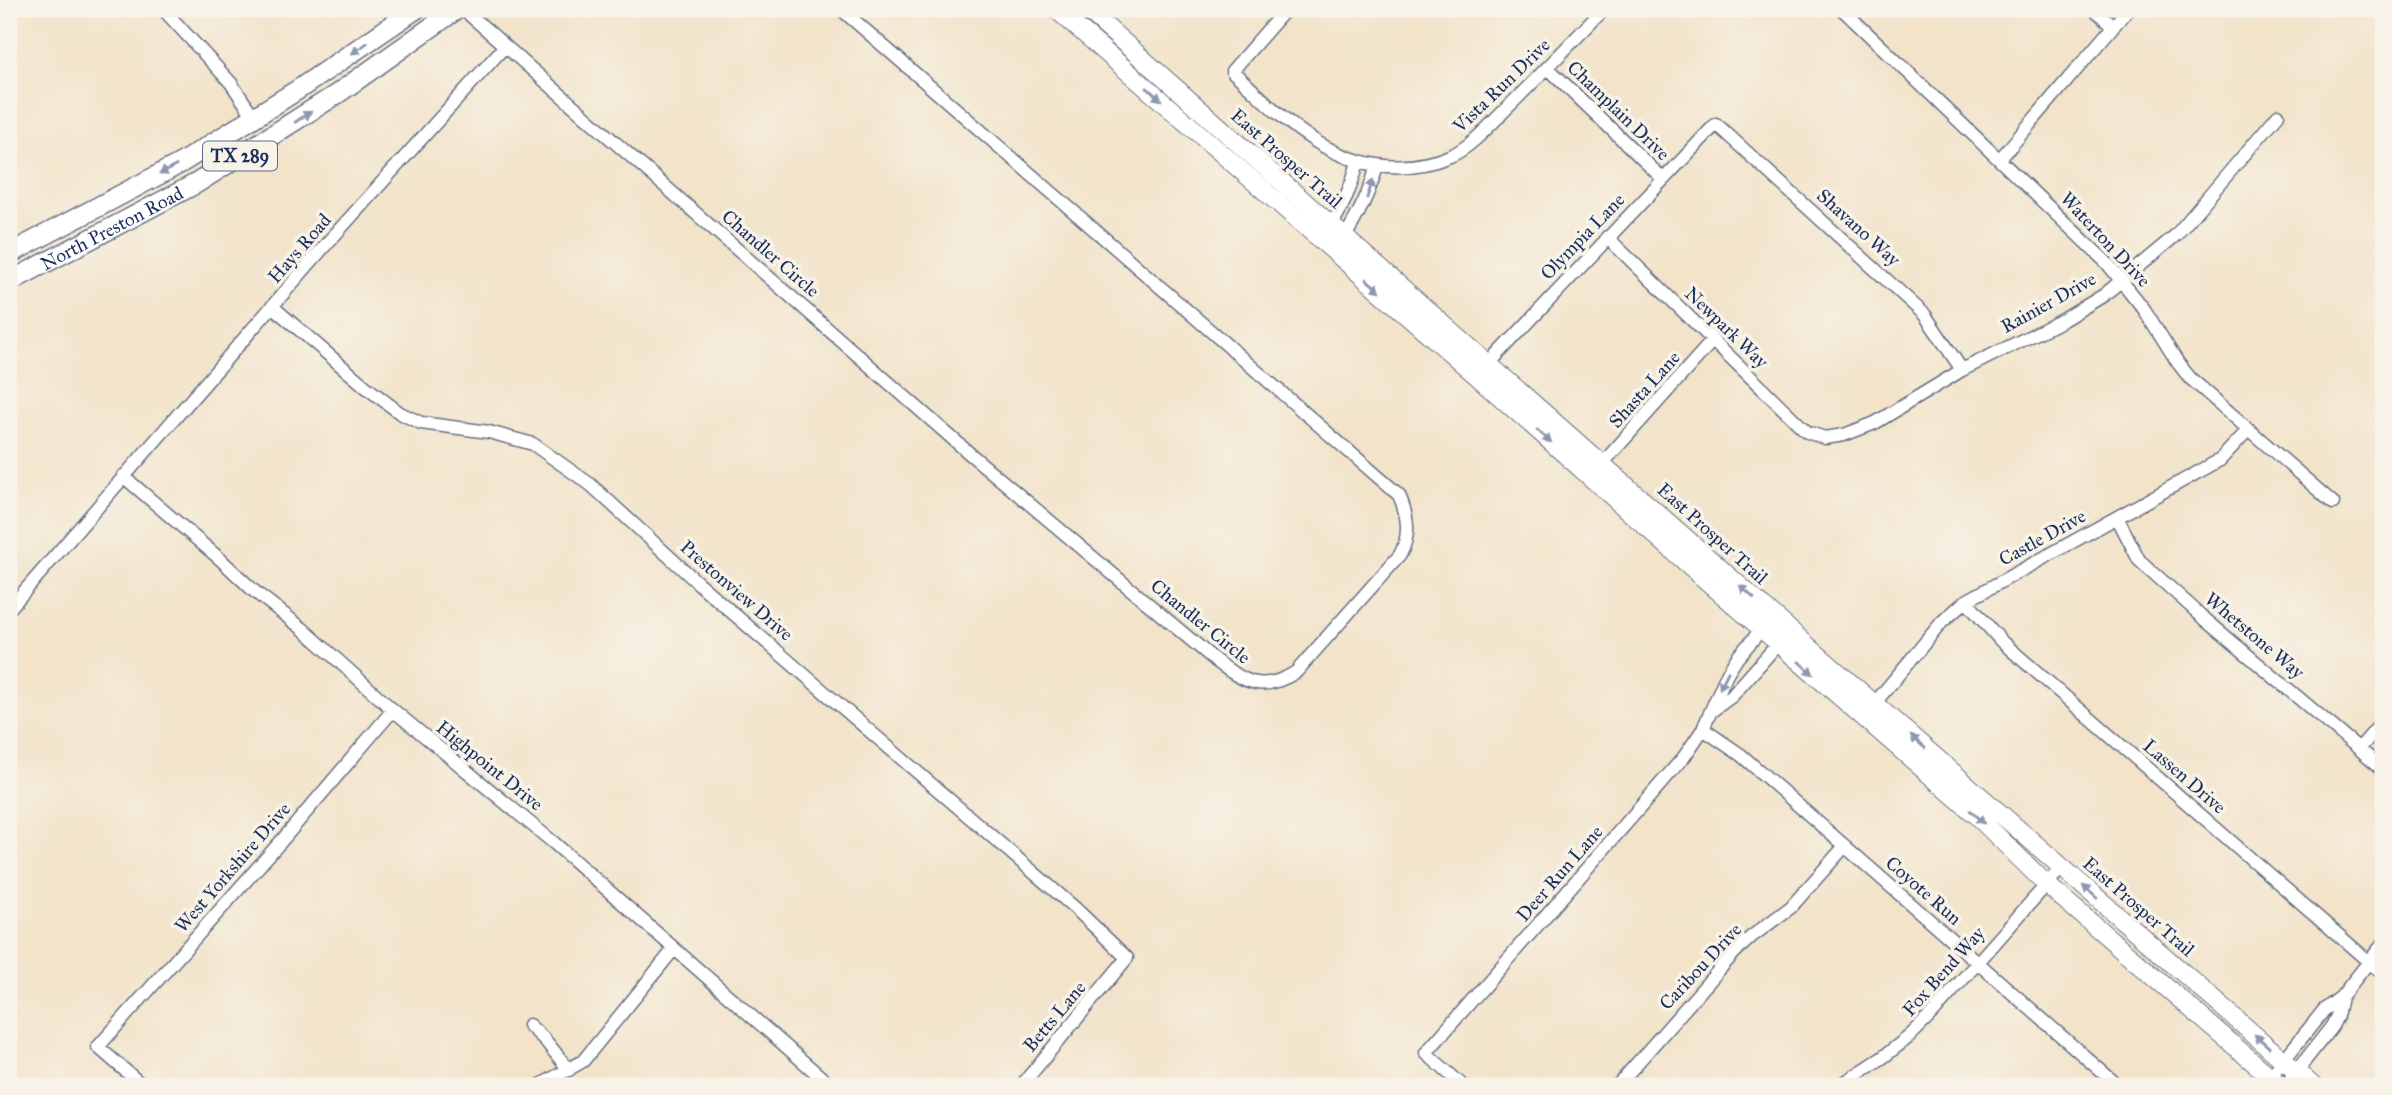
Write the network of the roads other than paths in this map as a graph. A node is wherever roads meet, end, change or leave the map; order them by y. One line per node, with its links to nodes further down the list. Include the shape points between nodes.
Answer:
1 (163, 9): 17 (street, via 231,83)
2 (416, 9): 17 (main road, North Preston Road / TX 289, one-way to 17)
3 (457, 9): 27 (main road, North Preston Road / TX 289, one-way to 3, via 197,183 348,87)
4 (463, 9): 14 (street, Chandler Circle)
5 (841, 9): 14 (street, Chandler Circle, via 1399,495 1408,536 1400,555 1296,672 1269,685 1261,684 1236,676 1216,661 969,453)
6 (1056, 9): 24 (main road, East Prosper Trail, one-way to 24)
7 (1086, 9): 24 (main road, East Prosper Trail)
8 (1286, 9): 20 (street, Vista Run Drive, via 1232,71 1308,137)
9 (1604, 9): 15 (street, Vista Run Drive)
10 (1842, 9): 19 (street, Waterton Drive)
11 (2094, 9): 13 (street)
12 (2128, 9): 13 (street)
13 (2113, 26): 19 (street)
14 (505, 46): 28 (street, Hays Road)
15 (1548, 68): 21 (street, Vista Run Drive, via 1487,129 1452,156 1417,166); 22 (street, Champlain Drive)
16 (2278, 114): 26 (street, Rainier Drive, via 2176,235)
17 (254, 117): 25 (main road, North Preston Road / TX 289, one-way to 25, via 181,163)
18 (1716, 124): 22 (street, Olympia Lane); 31 (street, Shavano Way, via 1925,315)
19 (2000, 159): 26 (street, Waterton Drive)
20 (1358, 162): 21 (street, Vista Run Drive); 24 (street)
21 (1377, 166): 24 (street, one-way to 21, via 1370,191)
22 (1663, 179): 23 (street, Olympia Lane)
23 (1607, 237): 29 (street, Newpark Way); 30 (street, Olympia Lane)
24 (1334, 239): 30 (main road, East Prosper Trail)
25 (9, 254)
26 (2122, 280): 31 (street, Rainier Drive, via 2063,320); 32 (street, Waterton Drive, via 2178,363)
27 (9, 282)
28 (273, 307): 35 (street, Hays Road); 57 (street, Prestonview Drive, via 400,413 421,423 489,432 533,444 591,485 1076,909 1127,958)
29 (1713, 340): 33 (street, Newpark Way, via 1807,432); 34 (street, Shasta Lane)
30 (1483, 369): 34 (main road, East Prosper Trail); 40 (main road, East Prosper Trail, one-way to 40)
31 (1962, 370): 33 (street, Rainier Drive, via 1875,423)
32 (2249, 429): 36 (street, Waterton Drive); 37 (street, Castle Drive, via 2220,460)
33 (1825, 438)
34 (1603, 463): 40 (main road, East Prosper Trail, one-way to 34)
35 (123, 476): 39 (street, Hays Road); 44 (street, Highpoint Drive)
36 (2333, 503)
37 (2117, 517): 38 (street, Castle Drive); 48 (street, Whetstone Way, via 2139,560)
38 (1966, 601): 43 (street, Castle Drive, via 1942,622); 55 (street, Lassen Drive, via 2001,641)
39 (9, 609)
40 (1768, 623): 41 (main road, East Prosper Trail); 42 (main road, East Prosper Trail); 45 (street, Deer Run Lane, one-way to 45, via 1727,674)
41 (1790, 630): 42 (street, Deer Run Lane); 43 (main road, East Prosper Trail)
42 (1778, 644): 45 (street, Deer Run Lane, via 1732,696); 52 (main road, East Prosper Trail, one-way to 52, via 1976,816)
43 (1874, 704): 51 (main road, East Prosper Trail, one-way to 43)
44 (393, 710): 54 (street, Highpoint Drive); 64 (street, West Yorkshire Drive, via 98,1047)
45 (1713, 710): 47 (street, Deer Run Lane)
46 (2383, 722): 48 (street)
47 (1703, 729): 50 (street, Coyote Run, via 1741,755); 68 (street, Deer Run Lane, via 1659,789 1426,1054)
48 (2359, 749): 49 (street, Whetstone Way)
49 (2383, 769)
50 (1845, 846): 56 (street, Coyote Run); 69 (street, Caribou Drive, via 1791,907 1733,954)
51 (2062, 867): 52 (street, Fox Bend Way); 60 (main road, East Prosper Trail, one-way to 51)
52 (2046, 884): 56 (street, Fox Bend Way); 62 (main road, East Prosper Trail)
53 (2383, 944): 55 (street)
54 (674, 949): 61 (street, via 594,1049); 66 (street, Highpoint Drive)
55 (2368, 961): 58 (street, Lassen Drive); 60 (street, via 2341,997 2332,1026)
56 (1977, 962): 63 (street, Coyote Run); 70 (street, Fox Bend Way, via 1910,1035)
57 (1117, 971): 67 (street, Betts Lane)
58 (2383, 974)
59 (529, 1025): 61 (street)
60 (2290, 1066): 62 (street); 71 (main road, East Prosper Trail)
61 (569, 1070): 65 (street)
62 (2278, 1083)
63 (2114, 1085)
64 (143, 1086)
65 (539, 1086)
66 (831, 1086)
67 (1021, 1086)
68 (1463, 1086)
69 (1617, 1086)
70 (1839, 1086)
71 (2313, 1086)

